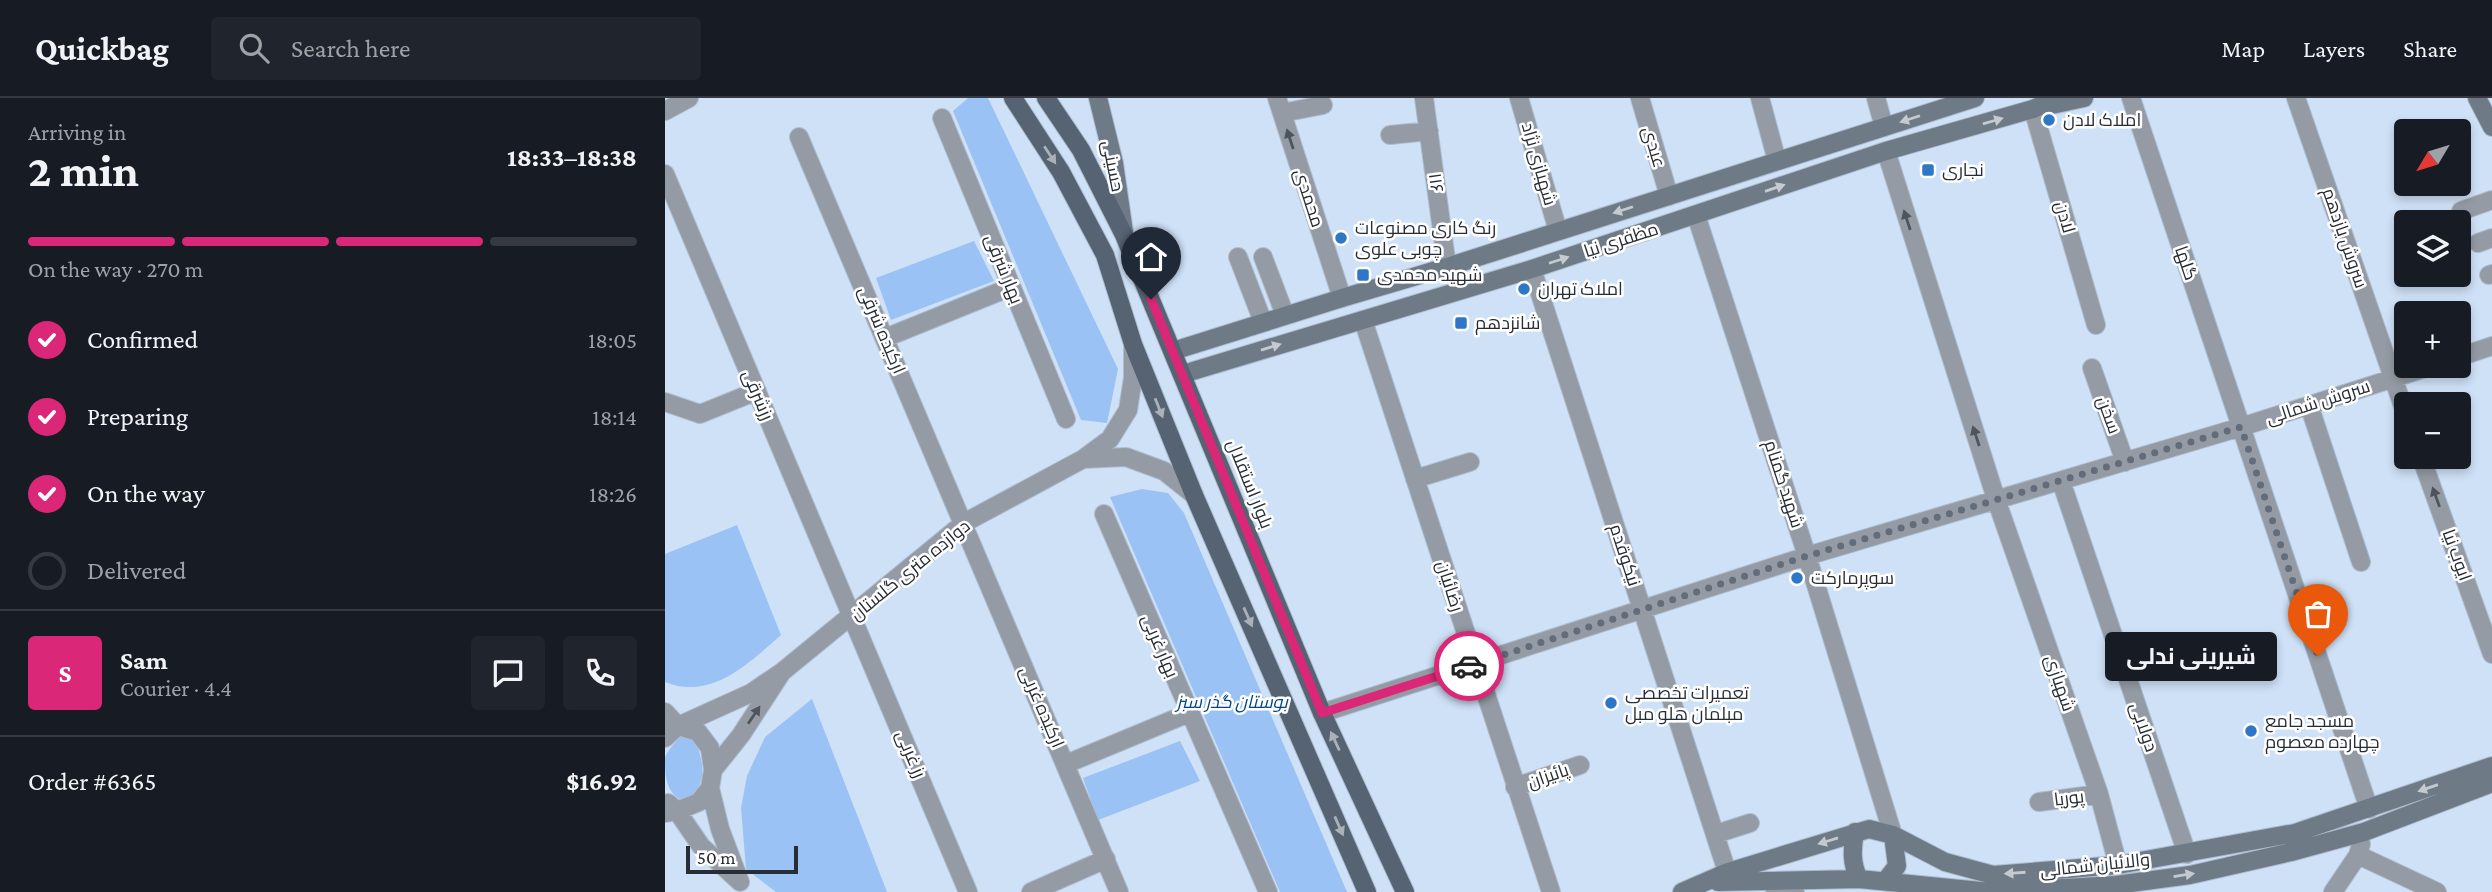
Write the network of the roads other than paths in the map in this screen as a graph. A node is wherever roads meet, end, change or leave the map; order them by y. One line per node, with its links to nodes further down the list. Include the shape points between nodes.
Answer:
1 (689, 98): 19 (street)
2 (1013, 98): 47 (main road, one-way to 47, via 1061,172 1105,255)
3 (1046, 98): 34 (main road, بلوار استقلال, via 1081,149)
4 (1098, 98): 34 (main road, حسینی, via 1114,163)
5 (1424, 98): 23 (street, ۱۱۶)
6 (1520, 98): 33 (street, شهبازی نژاد)
7 (1640, 98): 29 (street, عبدی)
8 (1760, 98): 27 (street)
9 (1876, 98): 21 (street)
10 (1975, 98): 21 (main road, مظفری نیا, one-way to 21)
11 (2057, 98): 18 (main road, مظفری نیا)
12 (2084, 98): 18 (main road)
13 (2131, 98): 60 (street, گلها)
14 (2296, 98): 54 (street, سروش یازدهم)
15 (2477, 98): 22 (main road)
16 (1323, 105): 17 (street)
17 (1279, 106): 40 (street, محمدی, one-way to 17)
18 (2033, 109): 26 (main road, مظفری نیا, one-way to 18); 44 (street, لادن)
19 (665, 111)
20 (941, 118): 39 (street, بهار شرقی)
21 (1884, 127): 27 (main road, مظفری نیا)
22 (2492, 127)
23 (1429, 131): 24 (street); 37 (street, ۱۱۶)
24 (1390, 135)
25 (799, 136): 45 (street, ارکیده شرقی)
26 (1886, 151): 32 (main road, مظفری نیا, one-way to 26); 68 (street, شهبازی, one-way to 26)
27 (1777, 161): 29 (main road, مظفری نیا)
28 (665, 174): 55 (street, رزشرقی)
29 (1669, 196): 33 (main road, مظفری نیا, one-way to 33)
30 (2492, 200): 31 (street)
31 (2464, 210)
32 (1696, 215): 38 (main road, مظفری نیا, one-way to 32); 71 (street, شهید گمنام)
33 (1558, 231): 37 (main road, مظفری نیا)
34 (1124, 235): 49 (main road, بلوار استقلال)
35 (1238, 257): 43 (street)
36 (1263, 257): 41 (street)
37 (1447, 267): 40 (main road, مظفری نیا)
38 (1532, 269): 42 (main road, مظفری نیا); 73 (street, نیکوقدم)
39 (1011, 287): 45 (street); 59 (street, بهار شرقی)
40 (1342, 298): 41 (main road, مظفری نیا)
41 (1285, 316): 43 (main road, مظفری نیا)
42 (1363, 320): 51 (main road, مظفری نیا, one-way to 42); 65 (street, رضائیان)
43 (1263, 322): 46 (main road, مظفری نیا)
44 (2096, 325)
45 (885, 338): 70 (street, ارکیده شرقی)
46 (1213, 339): 49 (main road, مظفری نیا); 51 (main road, via 1207,346 1209,354)
47 (1133, 344): 61 (street, دوازده متری گلستان, via 1128,410 1110,439); 67 (main road, one-way to 67)
48 (2492, 346): 50 (street)
49 (1173, 351): 53 (main road, بلوار استقلال)
50 (2471, 353)
51 (1231, 360): 53 (main road, مظفری نیا)
52 (2092, 368): 63 (street, سخن)
53 (1183, 374): 80 (main road, بلوار استقلال)
54 (2393, 378): 56 (street); 58 (street, سروش شمالی)
55 (757, 391): 57 (street, via 700,414); 74 (street, رزشرقی)
56 (2398, 392)
57 (665, 402)
58 (2309, 405): 60 (street, سروش شمالی); 72 (street)
59 (1066, 419)
60 (2241, 427): 63 (street, سروش شمالی); 91 (street, گلها)
61 (1083, 459): 67 (street, via 1126,457 1164,471); 70 (street, دوازده متری گلستان)
62 (1470, 462): 65 (street)
63 (2125, 462): 66 (street, سروش شمالی)
64 (2425, 469): 75 (street, ایوب نیا, one-way to 64)
65 (1415, 479): 76 (street, رضائیان)
66 (2061, 481): 68 (street, سروش شمالی); 97 (street, دولابی)
67 (1195, 495): 111 (main road, one-way to 111)
68 (1997, 502): 71 (street, سروش شمالی); 88 (street, شهبازی)
69 (1104, 514): 79 (street, بهار غربی)
70 (964, 523): 74 (street, دوازده متری گلستان); 82 (street, ارکیده غربی)
71 (1807, 556): 73 (street, سروش شمالی); 96 (street, شهید گمنام)
72 (2361, 562)
73 (1643, 609): 76 (street, سروش شمالی); 95 (street, نیکوقدم)
74 (853, 616): 77 (street, دوازده متری گلستان); 108 (street, رز غربی)
75 (2492, 654)
76 (1475, 663): 80 (street, سروش شمالی); 87 (street, رضائیان)
77 (782, 672): 81 (street, via 751,693); 85 (street, one-way to 77)
78 (665, 712): 81 (street)
79 (1189, 713): 82 (street); 110 (street, بهار غربی)
80 (1322, 713): 112 (main road, بلوار استقلال, one-way to 80)
81 (672, 732): 85 (street, via 698,732 710,748)
82 (1066, 764): 99 (street, ارکیده غربی)
83 (1580, 765): 87 (street, پائیزان)
84 (2492, 765): 91 (main road, والائیان شمالی, one-way to 91)
85 (712, 779): 90 (street, via 699,802); 104 (street, via 720,829)
86 (2492, 783): 94 (main road, والائیان شمالی)
87 (1515, 787): 113 (street, رضائیان)
88 (2099, 794): 89 (street, پوریا); 100 (street, شهبازی)
89 (2039, 802)
90 (669, 808): 104 (street, via 701,846)
91 (2369, 809): 97 (main road, والائیان شمالی, via 2295,833)
92 (1750, 823): 95 (street)
93 (1855, 832): 96 (main road, والائیان شمالی, via 1870,829); 101 (main road, والائیان شمالی, one-way to 101); 102 (main road, via 1853,868)
94 (2364, 832): 98 (street); 106 (main road, والائیان شمالی, one-way to 94)
95 (1716, 834): 101 (street, نیکوقدم)
96 (1893, 835): 100 (main road, والائیان شمالی, one-way to 96, via 1993,875 1945,862); 103 (main road, via 1897,866)
97 (2187, 854): 100 (main road, والائیان شمالی)
98 (2358, 855): 115 (street); 116 (street)
99 (1106, 859): 107 (street); 109 (street, ارکیده غربی)
100 (2118, 865): 106 (main road)
101 (1729, 877): 105 (main road, والائیان شمالی); 114 (main road, والائیان شمالی)
102 (1859, 879): 103 (main road, والائیان شمالی); 105 (main road, والائیان شمالی)
103 (1886, 880): 106 (main road, والائیان شمالی, via 1991,892)
104 (746, 887)
105 (1783, 889)
106 (2114, 889)
107 (1034, 891)
108 (968, 892)
109 (1119, 892)
110 (1268, 892)
111 (1367, 892)
112 (1405, 892)
113 (1552, 892)
114 (1682, 892)
115 (2333, 892)
116 (2437, 892)

